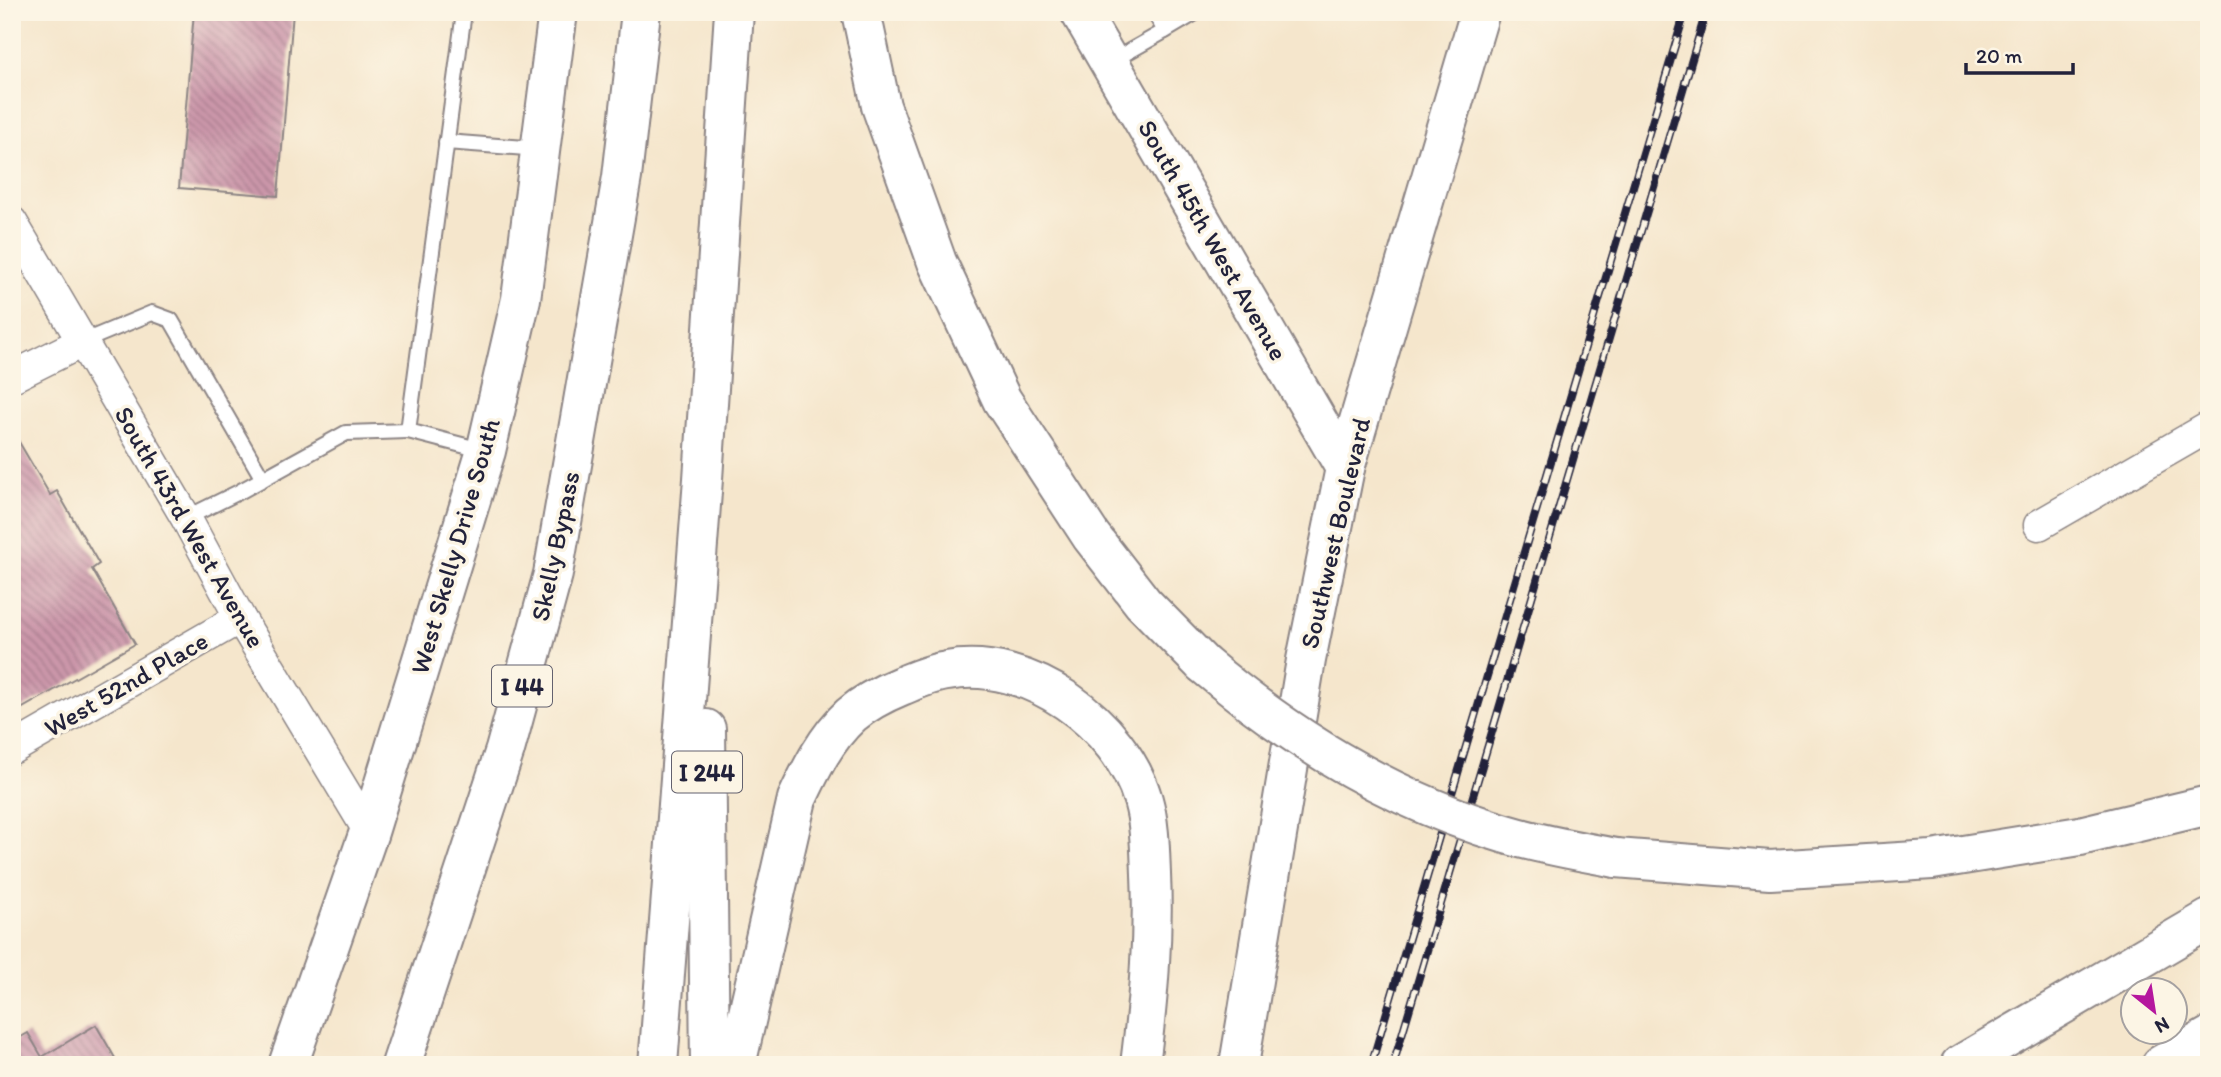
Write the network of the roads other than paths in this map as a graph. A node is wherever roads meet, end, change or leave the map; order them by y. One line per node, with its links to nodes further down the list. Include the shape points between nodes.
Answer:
1 (464, 12): 12 (lane)
2 (558, 12): 13 (main road, West Skelly Drive South)
3 (641, 12): 32 (main road, Skelly Bypass / I 44, via 622,177 553,574 505,750)
4 (734, 12): 22 (main road)
5 (861, 12): 27 (main road, bridge, via 881,106 937,262 1002,400 1091,536 1143,603 1203,664 1247,700 1344,765 1452,816 1558,848 1616,858 1770,870 1932,860 2081,836)
6 (1080, 12): 11 (main road, South 45th West Avenue)
7 (1154, 12): 10 (lane)
8 (1198, 12): 10 (lane)
9 (1480, 12): 20 (main road, Southwest Boulevard)
10 (1165, 31): 11 (lane)
11 (1109, 63): 20 (main road, South 45th West Avenue)
12 (446, 142): 13 (lane); 18 (lane)
13 (540, 149): 19 (main road, West Skelly Drive South, via 520,299)
14 (12, 222): 15 (street, South 43rd West Avenue)
15 (82, 342): 16 (street); 21 (lane, via 152,313 171,320); 23 (street, South 43rd West Avenue)
16 (12, 377)
17 (2209, 427): 24 (street)
18 (408, 431): 19 (lane); 21 (lane, via 346,433)
19 (486, 451): 28 (main road, West Skelly Drive South)
20 (1345, 468): 37 (main road, Southwest Boulevard, via 1306,660)
21 (263, 479): 23 (lane)
22 (704, 479): 33 (main road); 34 (main road, I 244)
23 (186, 518): 25 (street, South 43rd West Avenue)
24 (2039, 525)
25 (240, 618): 26 (street, West 52nd Place); 28 (street, South 43rd West Avenue)
26 (12, 749)
27 (2209, 805)
28 (369, 832): 31 (main road, West Skelly Drive South)
29 (2209, 919): 38 (main road)
30 (2209, 1037): 39 (main road)
31 (288, 1065)
32 (401, 1065)
33 (658, 1065)
34 (710, 1065)
35 (736, 1065): 36 (main road, via 797,799 810,769 852,715 883,693 948,670 1018,677 1050,690 1107,734 1132,772 1150,835 1153,916)
36 (1140, 1065)
37 (1239, 1065)
38 (1960, 1065)
39 (2161, 1065)

